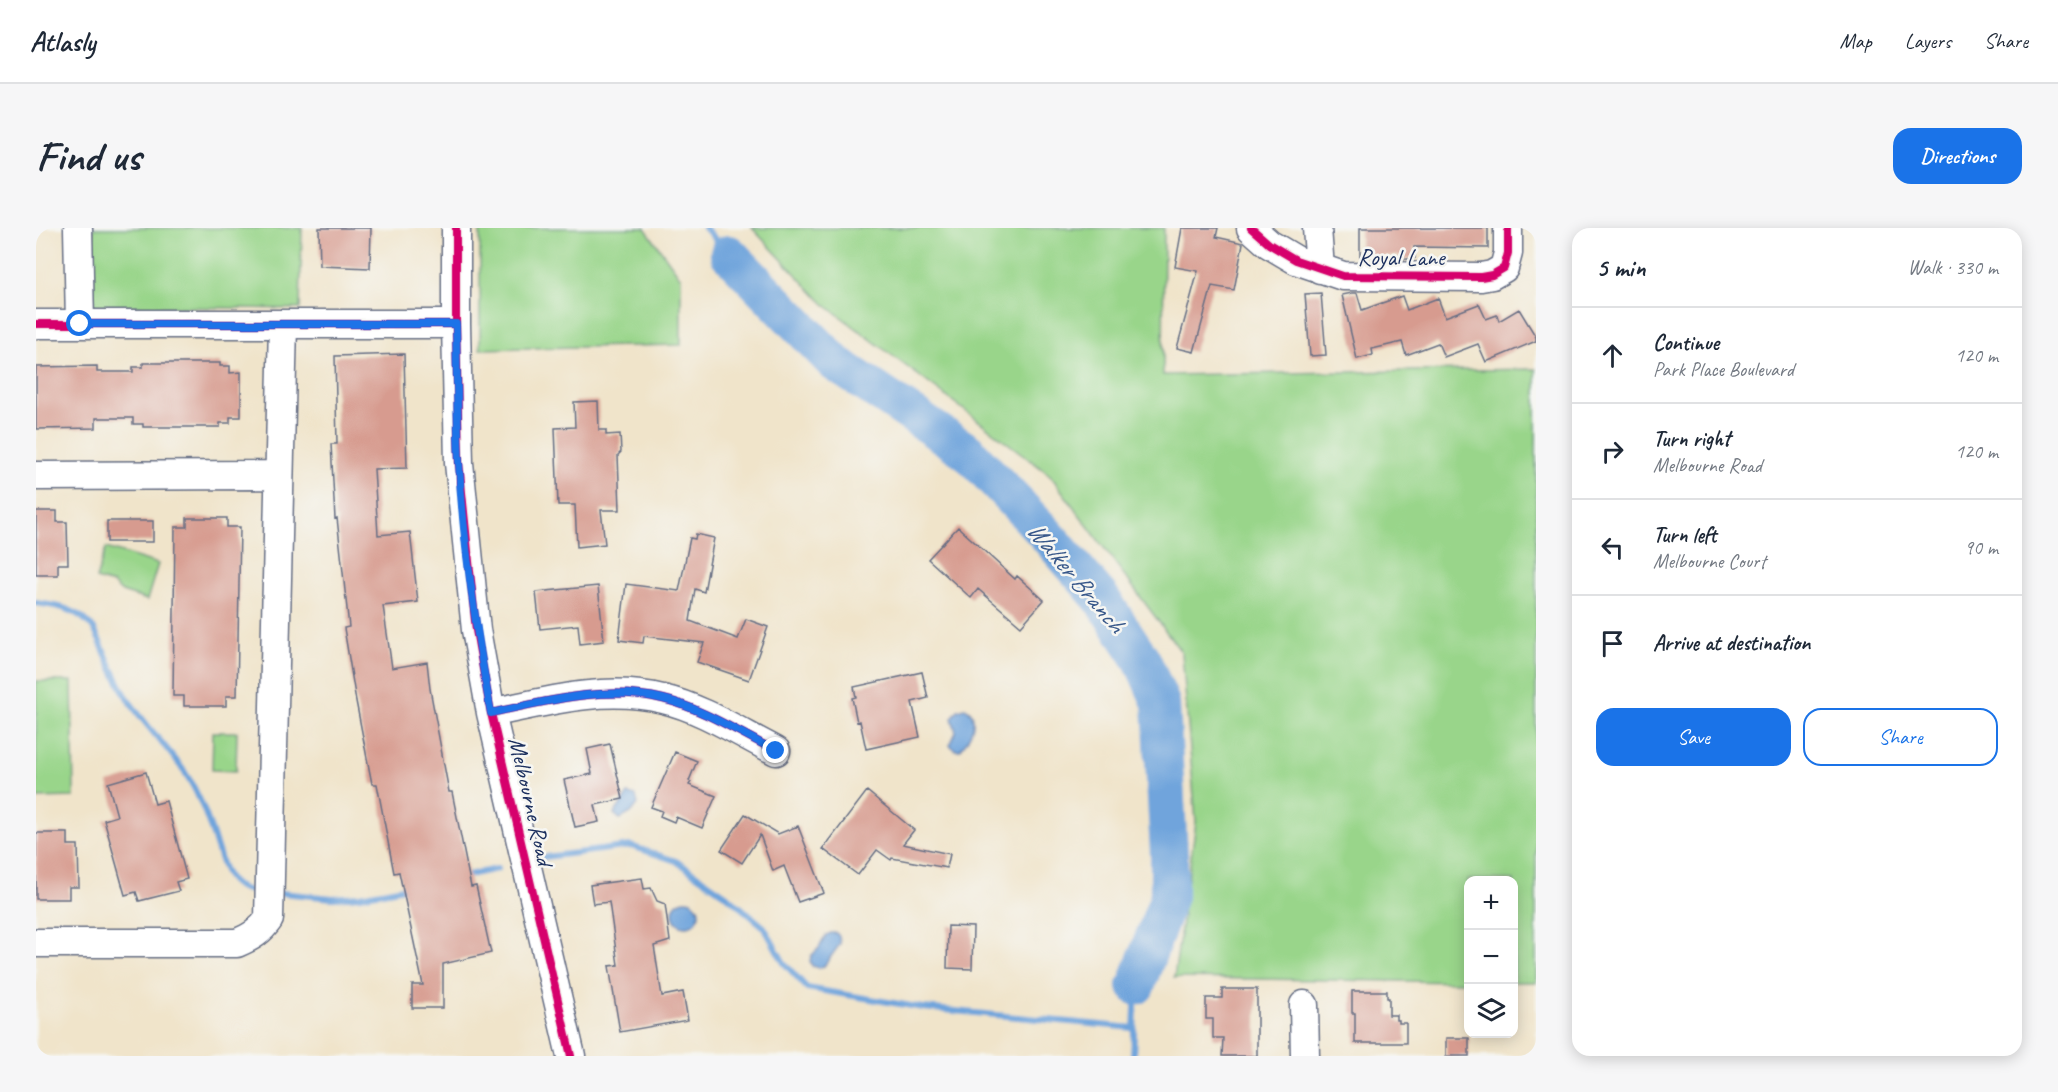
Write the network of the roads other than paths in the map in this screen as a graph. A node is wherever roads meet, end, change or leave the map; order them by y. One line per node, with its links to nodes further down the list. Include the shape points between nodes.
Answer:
1 (78, 228): 8 (street)
2 (456, 228): 10 (street, Melbourne Road)
3 (1251, 228): 6 (street, Royal Lane, via 1269,244)
4 (1317, 228): 6 (street)
5 (1508, 228): 6 (street, Royal Lane, via 1504,268 1491,275 1343,276)
6 (1320, 269)
7 (36, 324): 8 (street)
8 (80, 324): 9 (street)
9 (283, 324): 10 (street); 11 (street)
10 (456, 324): 13 (street, Melbourne Road, via 459,463 466,541)
11 (278, 475): 12 (street); 15 (street, via 269,919 262,929 237,943)
12 (36, 476)
13 (491, 713): 14 (street, via 588,694 640,694 689,708); 17 (street, Melbourne Road)
14 (776, 751)
15 (36, 943)
16 (1304, 1005): 18 (street)
17 (571, 1056)
18 (1305, 1056)

